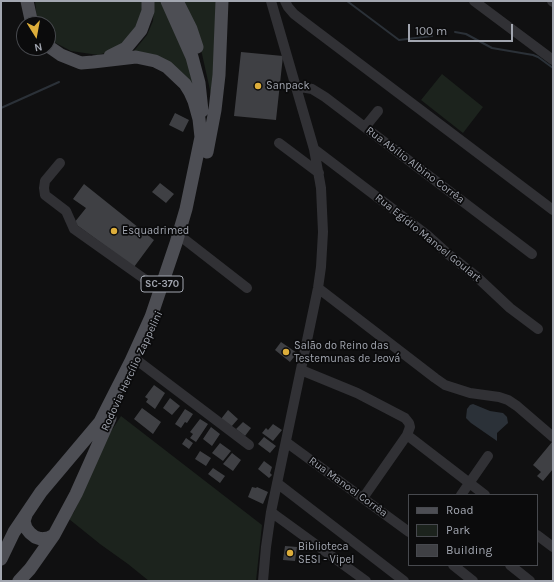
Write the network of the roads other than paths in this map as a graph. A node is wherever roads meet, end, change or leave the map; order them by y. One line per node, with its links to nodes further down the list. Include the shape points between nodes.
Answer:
1 (27, 1): 9 (main road)
2 (148, 1): 12 (main road, via 145,21 133,41 116,54)
3 (167, 1): 16 (main road, SC-370, via 192,57 199,83)
4 (177, 1): 16 (main road, SC-370, via 192,34 202,67 209,106)
5 (222, 1): 16 (main road, Rodovia Hercílio Zappelini / SC-370, via 219,75)
6 (271, 1): 13 (street)
7 (285, 1): 21 (street, via 294,14 306,24)
8 (474, 1): 11 (street)
9 (30, 16)
10 (56, 52): 12 (main road, Rodovia Hercílio Zappelini / SC-370, via 73,60)
11 (553, 60)
12 (93, 62): 16 (main road, Rodovia Hercílio Zappelini / SC-370, via 136,56 167,67 190,92)
13 (295, 86): 15 (street, Rua Abílio Albino Corrêa, via 318,92); 18 (street)
14 (378, 112): 15 (street)
15 (366, 127): 23 (street, Rua Abílio Albino Corrêa)
16 (206, 135): 22 (main road, Rodovia Hercílio Zappelini / SC-370, via 201,179); 26 (main road, Rodovia Hercílio Zappelini / SC-370)
17 (279, 143): 20 (street)
18 (314, 149): 20 (street); 27 (street, Rua Egídio Manoel Goulart, via 427,235 477,276 510,308)
19 (60, 163): 26 (street, via 45,181 45,195 66,211 74,229)
20 (319, 173): 25 (street, via 323,232)
21 (553, 210)
22 (184, 239): 24 (street); 28 (main road, Rodovia Hercílio Zappelini / SC-370, via 164,298)
23 (532, 254)
24 (247, 288)
25 (318, 288): 29 (street); 31 (street, via 440,382 456,390 508,400)
26 (160, 290): 41 (main road, Rodovia Hercílio Zappelini / SC-370, via 131,362 100,422 41,492)
27 (538, 329)
28 (138, 361): 33 (street); 43 (main road, Rodovia Hercílio Zappelini / SC-370)
29 (301, 370): 30 (street, via 357,393 405,418 410,428); 32 (street)
30 (407, 435): 35 (street); 39 (street)
31 (553, 437)
32 (286, 442): 36 (street); 39 (street, Rua Manoel Corrêa)
33 (249, 445)
34 (488, 456): 35 (street)
35 (468, 482): 37 (street); 38 (street)
36 (277, 483): 40 (street); 52 (street)
37 (462, 494)
38 (484, 494)
39 (362, 498): 42 (street, Rua Manoel Corrêa)
40 (271, 512): 50 (street); 51 (street)
41 (26, 515): 43 (main road, via 26,528 35,537 41,539); 46 (main road, Rodovia Hercílio Zappelini / SC-370, via 14,532)
42 (408, 531)
43 (54, 535): 49 (main road, Rodovia Hercílio Zappelini / SC-370)
44 (538, 536): 45 (street)
45 (553, 547)
46 (1, 559)
47 (454, 566): 53 (street)
48 (511, 566): 54 (street)
49 (19, 581)
50 (263, 581)
51 (366, 581)
52 (404, 581)
53 (473, 581)
54 (530, 581)

